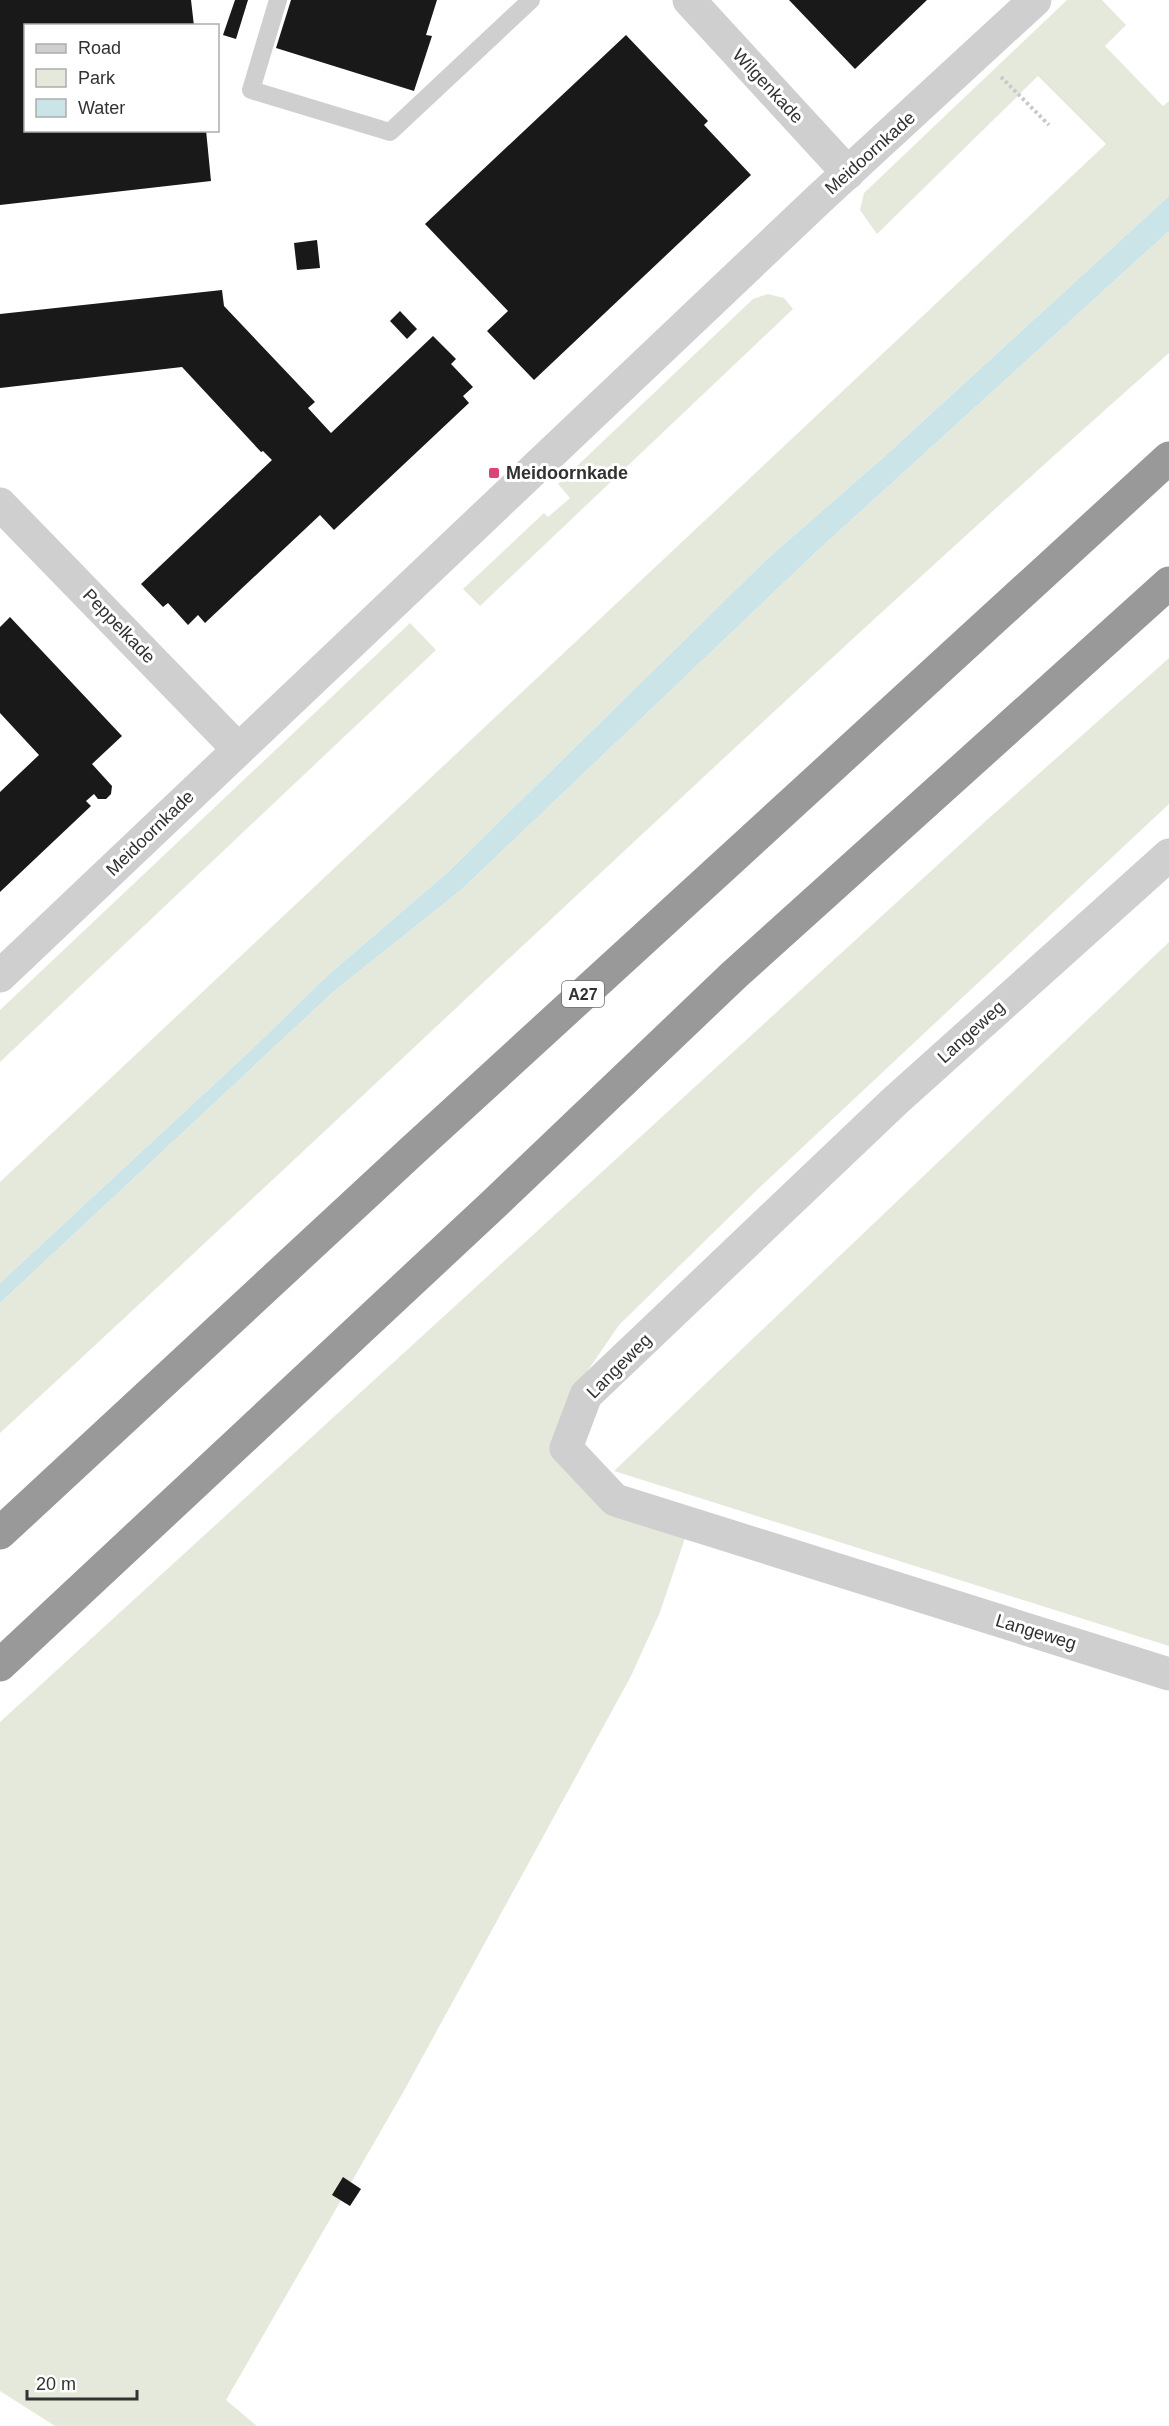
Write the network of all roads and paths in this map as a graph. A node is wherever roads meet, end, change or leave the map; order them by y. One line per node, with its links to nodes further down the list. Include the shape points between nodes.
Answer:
1 (278, 0): 2 (lane, via 251,90 390,132)
2 (531, 0)
3 (689, 0): 7 (street, Wilgenkade)
4 (1035, 0): 5 (street, Meidoornkade)
5 (979, 54): 6 (path); 7 (street, Meidoornkade)
6 (1049, 126)
7 (848, 172): 11 (street, Meidoornkade)
8 (1169, 458): 14 (highway, A27)
9 (0, 504): 11 (street, Peppelkade)
10 (1169, 583): 15 (highway, via 734,975)
11 (238, 749): 13 (street, Meidoornkade)
12 (1169, 855): 16 (street, Langeweg, via 895,1101 586,1395 566,1448 615,1500)
13 (0, 976)
14 (0, 1533)
15 (0, 1665)
16 (1169, 1674)

